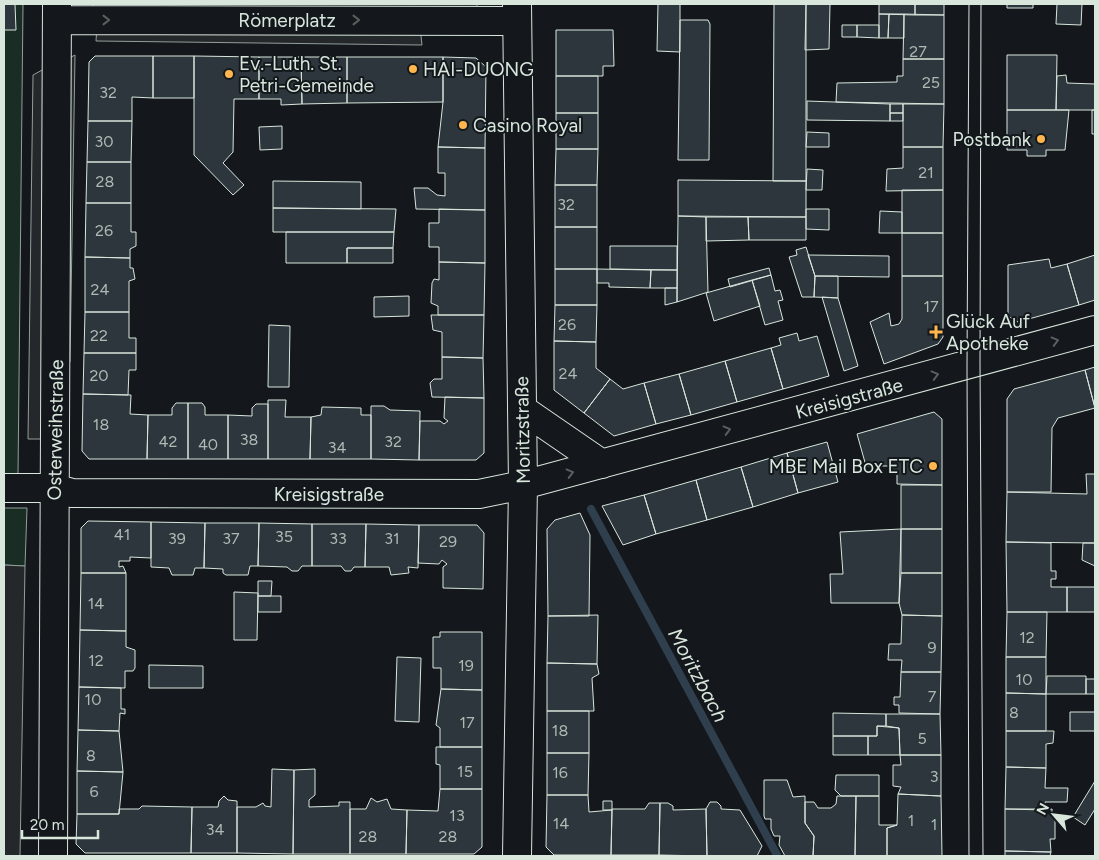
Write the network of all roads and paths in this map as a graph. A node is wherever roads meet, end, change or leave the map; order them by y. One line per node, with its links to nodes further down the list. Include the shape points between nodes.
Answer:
1 (57, 12): 2 (street, Römerplatz, one-way to 2); 8 (street, Osterweihstraße)
2 (517, 12): 4 (street, Moritzstraße)
3 (1095, 330): 5 (street, Kreisigstraße, one-way to 3)
4 (522, 409): 5 (street); 6 (street, Moritzstraße)
5 (602, 464): 6 (street, Kreisigstraße, one-way to 5)
6 (523, 485): 8 (street, Kreisigstraße, via 478,494 72,493); 10 (street, Moritzstraße)
7 (4, 488): 8 (street, Kreisigstraße)
8 (54, 488): 9 (street, Osterweihstraße)
9 (53, 856)
10 (517, 856)

